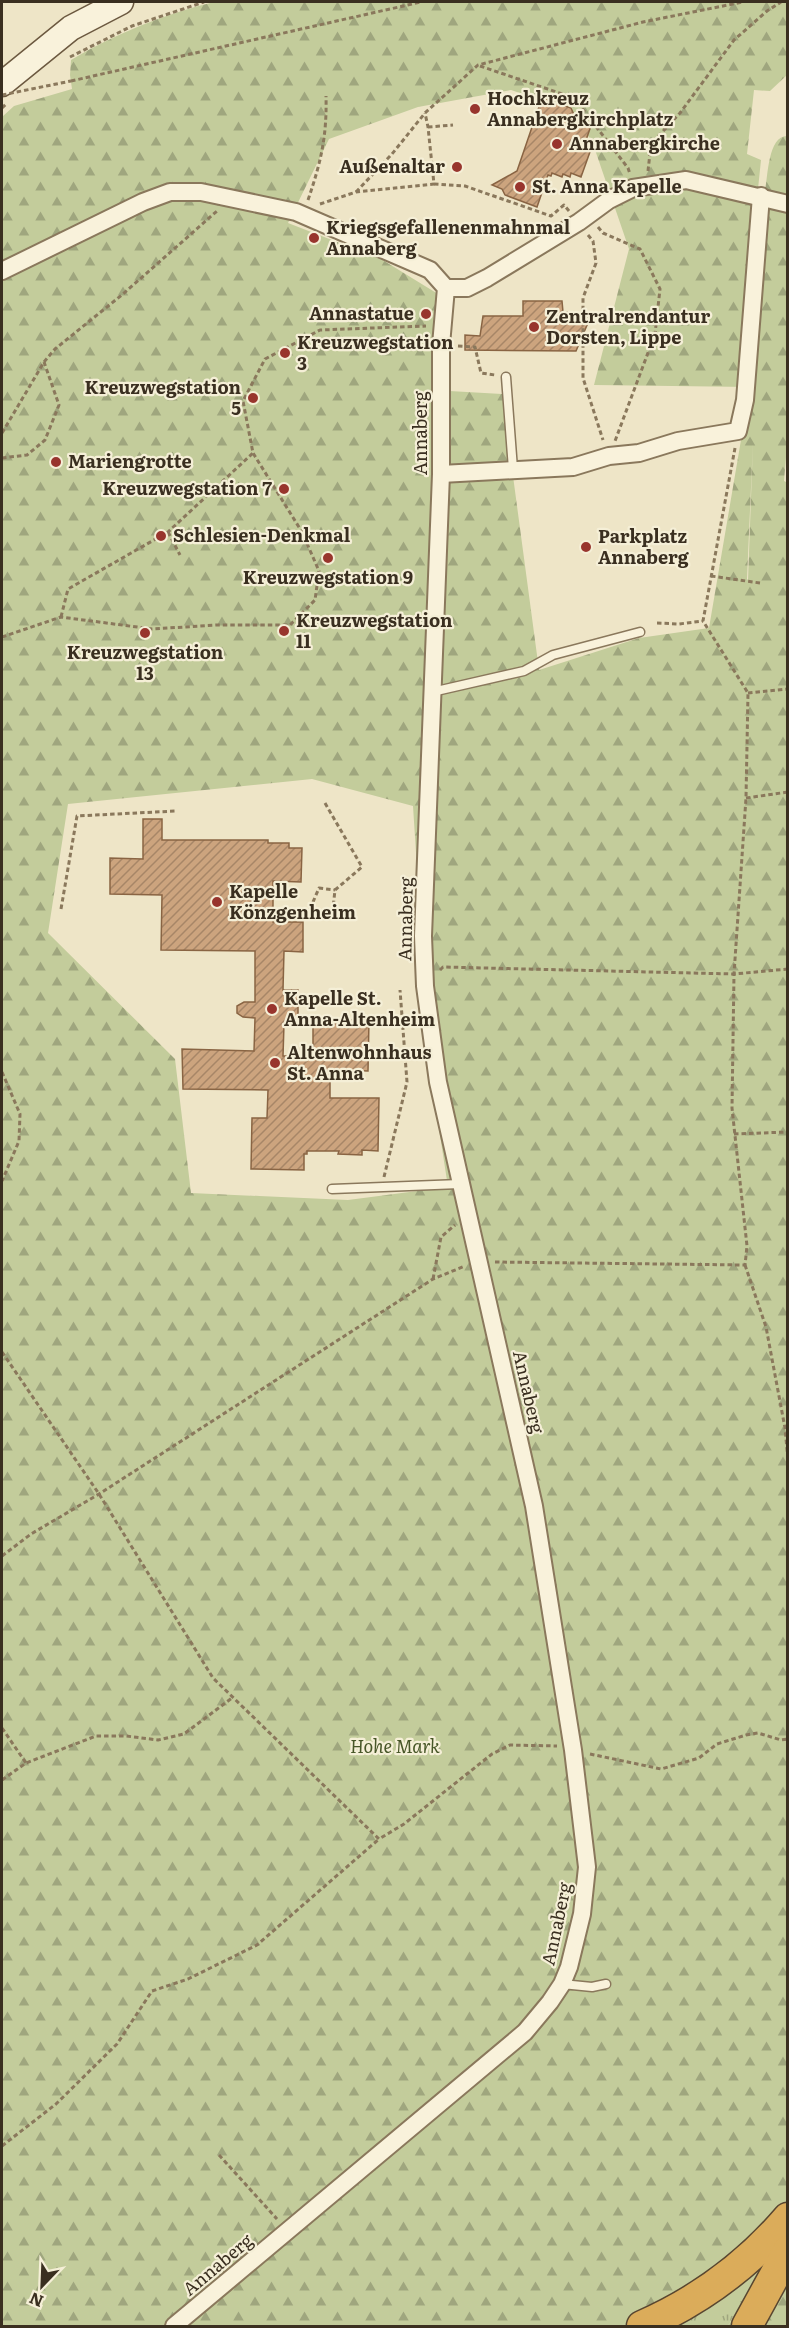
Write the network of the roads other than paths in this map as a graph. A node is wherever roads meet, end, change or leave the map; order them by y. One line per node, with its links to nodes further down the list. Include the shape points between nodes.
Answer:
1 (121, 2): 2 (main road, via 71,28)
2 (8, 82)
3 (761, 196): 4 (street); 6 (street, via 686,180 640,186 487,278 467,288); 8 (street, via 745,400 738,431 609,456 573,467)
4 (788, 204)
5 (2, 271): 6 (street, via 115,214 170,192 201,192 300,211 430,270)
6 (447, 288): 9 (street, Annaberg, via 441,345)
7 (506, 377): 8 (lane)
8 (513, 469): 9 (street)
9 (441, 474): 11 (street, Annaberg)
10 (640, 633): 11 (lane, via 553,656 524,671)
11 (432, 692): 12 (street, Annaberg, via 423,936 425,986 438,1082)
12 (460, 1184): 13 (lane); 14 (street, Annaberg, via 534,1506 573,1750 587,1867 586,1890 575,1950)
13 (332, 1189)
14 (562, 1984): 15 (lane); 18 (street, Annaberg, via 525,2032)
15 (606, 1984)
16 (788, 2218): 19 (highway, via 760,2248 704,2294)
17 (788, 2251): 20 (highway)
18 (174, 2326)
19 (642, 2326)
20 (747, 2326)

